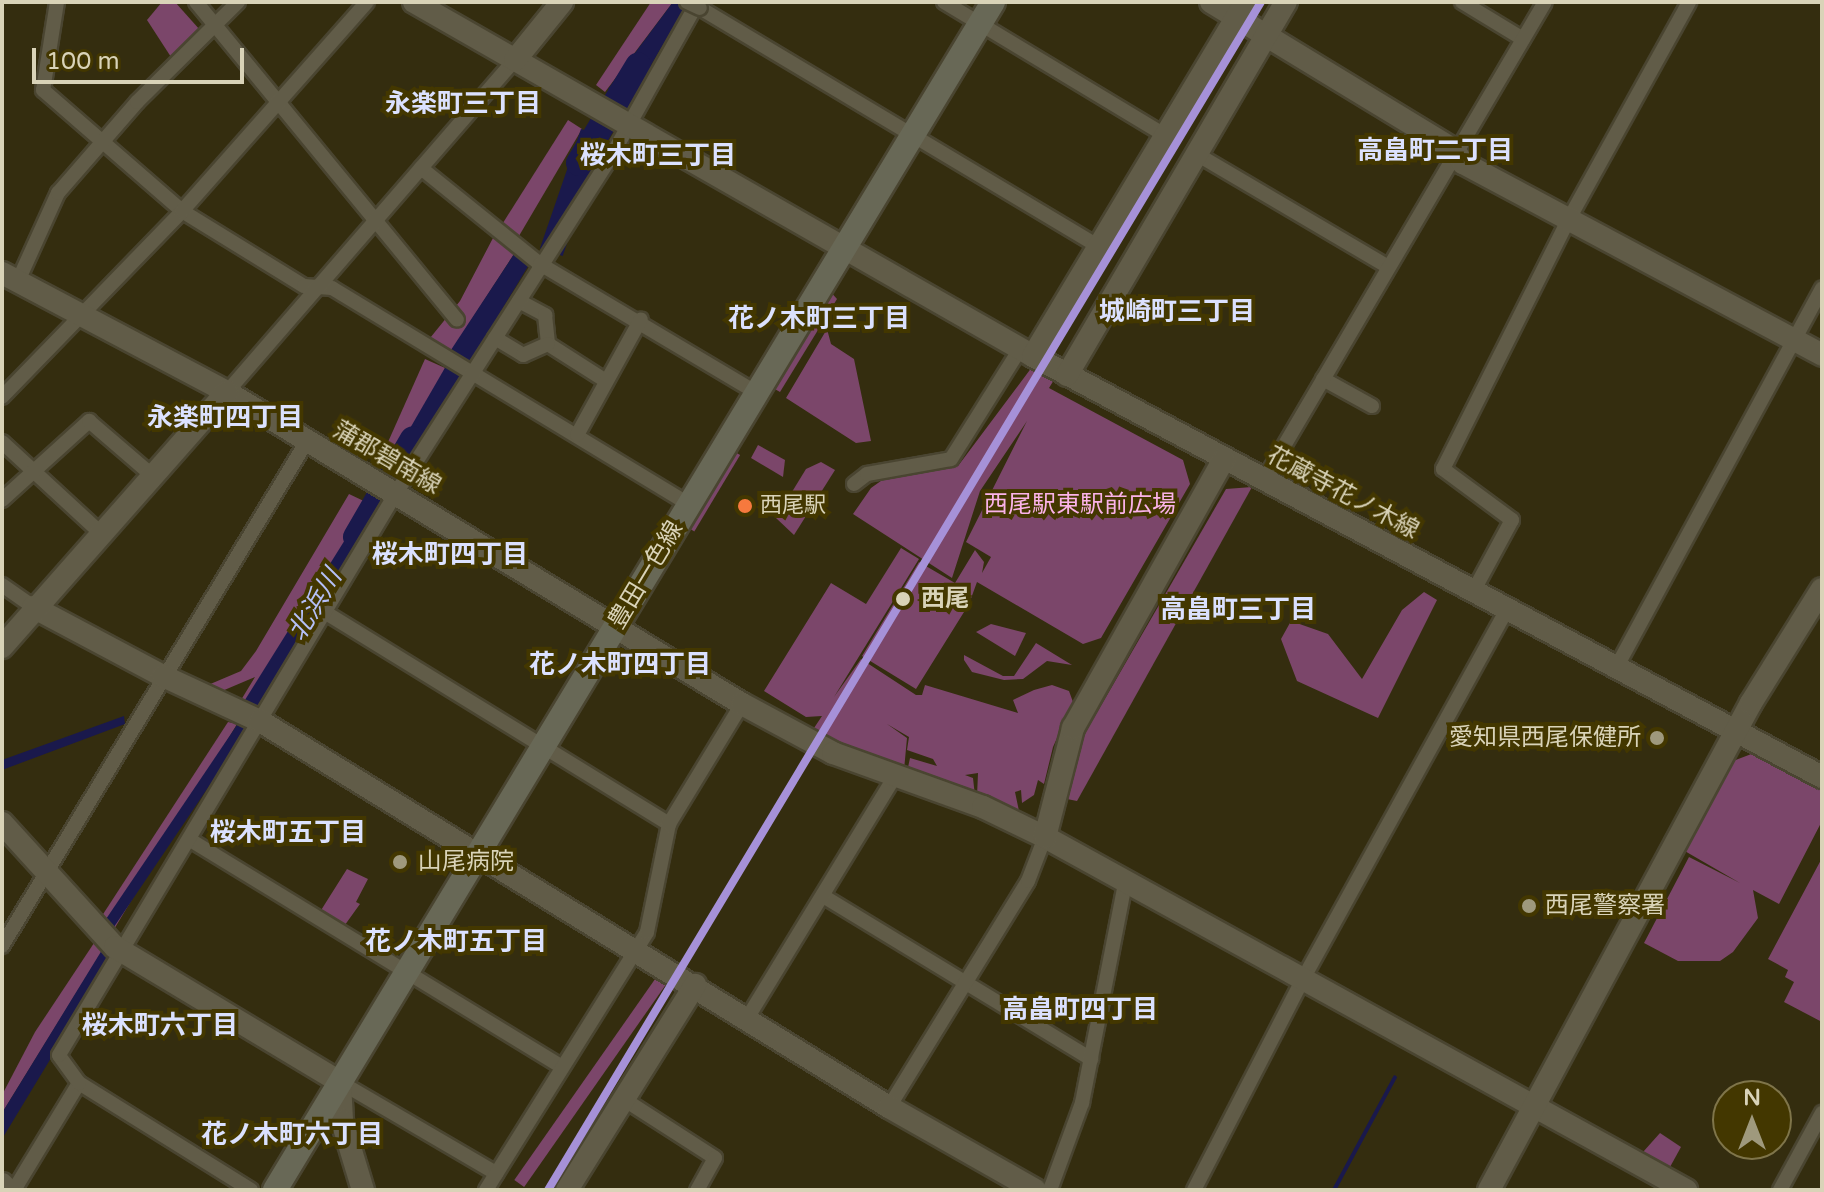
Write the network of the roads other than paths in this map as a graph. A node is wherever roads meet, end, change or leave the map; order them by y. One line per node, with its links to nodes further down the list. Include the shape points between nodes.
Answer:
1 (57, 2): 24 (street, via 43,90)
2 (196, 2): 16 (street)
3 (238, 2): 16 (street)
4 (367, 2): 20 (street)
5 (414, 2): 19 (street, 花蔵寺花ノ木線)
6 (562, 2): 19 (street)
7 (944, 2): 15 (street)
8 (1211, 2): 14 (street)
9 (1286, 2): 17 (street)
10 (1462, 2): 18 (street)
11 (1545, 2): 18 (street)
12 (1689, 2): 29 (street)
13 (695, 4): 21 (street); 22 (street)
14 (1241, 10): 17 (street); 23 (street)
15 (987, 13): 22 (main road, 豊田一色線); 23 (street)
16 (216, 27): 20 (street); 24 (street)
17 (1264, 35): 25 (street); 26 (street)
18 (1523, 39): 25 (street)
19 (515, 60): 21 (street, 花蔵寺花ノ木線); 27 (street)
20 (277, 102): 28 (street); 30 (street)
21 (623, 122): 32 (street, 花蔵寺花ノ木線); 33 (street)
22 (912, 135): 31 (street); 32 (main road, 豊田一色線)
23 (1166, 136): 31 (street)
24 (101, 143): 28 (street); 35 (street, via 58,193)
25 (1454, 150): 29 (street, via 1463,163); 34 (street)
26 (1200, 156): 34 (street); 48 (street)
27 (421, 168): 30 (street); 33 (street)
28 (182, 211): 36 (street); 39 (street)
29 (1570, 217): 43 (street); 70 (street, via 1443,469 1512,520)
30 (375, 218): 36 (street); 41 (street)
31 (1100, 247): 45 (street)
32 (842, 248): 45 (street, 花蔵寺花ノ木線); 53 (main road, 豊田一色線)
33 (540, 264): 38 (street); 40 (street)
34 (1387, 266): 50 (street)
35 (10, 277): 39 (street, 蒲郡碧南線)
36 (315, 288): 47 (street, via 332,288); 52 (street)
37 (1822, 288): 43 (street)
38 (519, 301): 42 (street); 44 (street, via 545,315)
39 (79, 312): 49 (street); 52 (street, 蒲郡碧南線)
40 (641, 319): 51 (street); 53 (street)
41 (457, 320)
42 (495, 338): 44 (street, via 523,355); 47 (street)
43 (1794, 340): 46 (street); 76 (street)
44 (548, 344): 51 (street)
45 (1026, 352): 48 (street, 花蔵寺花ノ木線); 63 (street, via 951,459 867,474)
46 (1822, 355)
47 (474, 373): 56 (street); 64 (street)
48 (1067, 375): 59 (street, 花蔵寺花ノ木線)
49 (8, 379): 54 (street)
50 (1323, 379): 55 (street); 62 (street)
51 (606, 381): 56 (street)
52 (227, 392): 57 (street, 蒲郡碧南線); 61 (street)
53 (756, 392): 66 (main road, 豊田一色線)
54 (2, 397)
55 (1372, 406)
56 (577, 435): 66 (street)
57 (307, 441): 64 (street, 蒲郡碧南線); 77 (street)
58 (2, 442): 60 (street)
59 (1224, 459): 62 (street, 花蔵寺花ノ木線); 86 (street, via 1073,728)
60 (34, 471): 61 (street, via 89,421); 65 (street); 67 (street)
61 (154, 477): 67 (street)
62 (1264, 480): 70 (street, 花蔵寺花ノ木線)
63 (854, 484)
64 (393, 491): 73 (street); 74 (street, 蒲郡碧南線)
65 (2, 500)
66 (689, 504): 74 (main road, 豊田一色線)
67 (104, 536): 71 (street)
68 (2, 585): 71 (street)
69 (1822, 589): 80 (street)
70 (1473, 592): 72 (street, 花蔵寺花ノ木線)
71 (33, 607): 75 (street); 77 (street)
72 (1507, 610): 76 (street, 花蔵寺花ノ木線); 96 (street)
73 (326, 613): 79 (street); 81 (street)
74 (616, 626): 78 (street, 蒲郡碧南線); 81 (main road, 豊田一色線)
75 (2, 647)
76 (1616, 668): 80 (street, 花蔵寺花ノ木線)
77 (163, 676): 79 (street); 89 (street)
78 (742, 704): 82 (street, 蒲郡碧南線, via 833,753); 85 (street)
79 (251, 717): 87 (street); 88 (street)
80 (1735, 732): 83 (street, 花蔵寺花ノ木線); 105 (street)
81 (545, 748): 85 (street); 88 (main road, 豊田一色線)
82 (895, 776): 86 (street, 蒲郡碧南線, via 983,807); 91 (street)
83 (1822, 777)
84 (2, 823): 89 (street)
85 (669, 824): 93 (street, via 647,932)
86 (1045, 837): 90 (street, 蒲郡碧南線); 97 (street, via 1028,881)
87 (192, 841): 94 (street); 95 (street)
88 (479, 852): 93 (street); 95 (main road, 豊田一色線)
89 (45, 871): 92 (street); 94 (street)
90 (1126, 879): 96 (street, 蒲郡碧南線); 100 (street)
91 (823, 896): 97 (street); 99 (street)
92 (2, 946)
93 (635, 948): 98 (street); 101 (street)
94 (120, 950): 102 (street); 103 (street, via 59,1055)
95 (410, 972): 101 (street); 102 (main road, 豊田一色線)
96 (1303, 979): 105 (street, 蒲郡碧南線); 120 (street)
97 (967, 982): 100 (street); 106 (street)
98 (695, 985): 99 (street); 104 (street)
99 (748, 1017): 106 (street)
100 (1091, 1059): 119 (street, via 1069,1145)
101 (560, 1066): 108 (street)
102 (340, 1082): 108 (street); 113 (main road, 豊田一色線); 114 (street, via 342,1121)
103 (79, 1083): 111 (street); 112 (street)
104 (625, 1100): 116 (street); 117 (street, via 715,1158)
105 (1534, 1106): 121 (street); 122 (street, 蒲郡碧南線)
106 (889, 1107): 110 (street)
107 (1822, 1113): 123 (street)
108 (496, 1173): 115 (street)
109 (2, 1184): 111 (street)
110 (1010, 1185): 118 (street)
111 (11, 1190)
112 (251, 1190)
113 (275, 1190)
114 (363, 1190)
115 (486, 1190)
116 (567, 1190)
117 (697, 1190)
118 (1035, 1190)
119 (1050, 1190)
120 (1194, 1190)
121 (1489, 1190)
122 (1686, 1190)
123 (1780, 1190)

